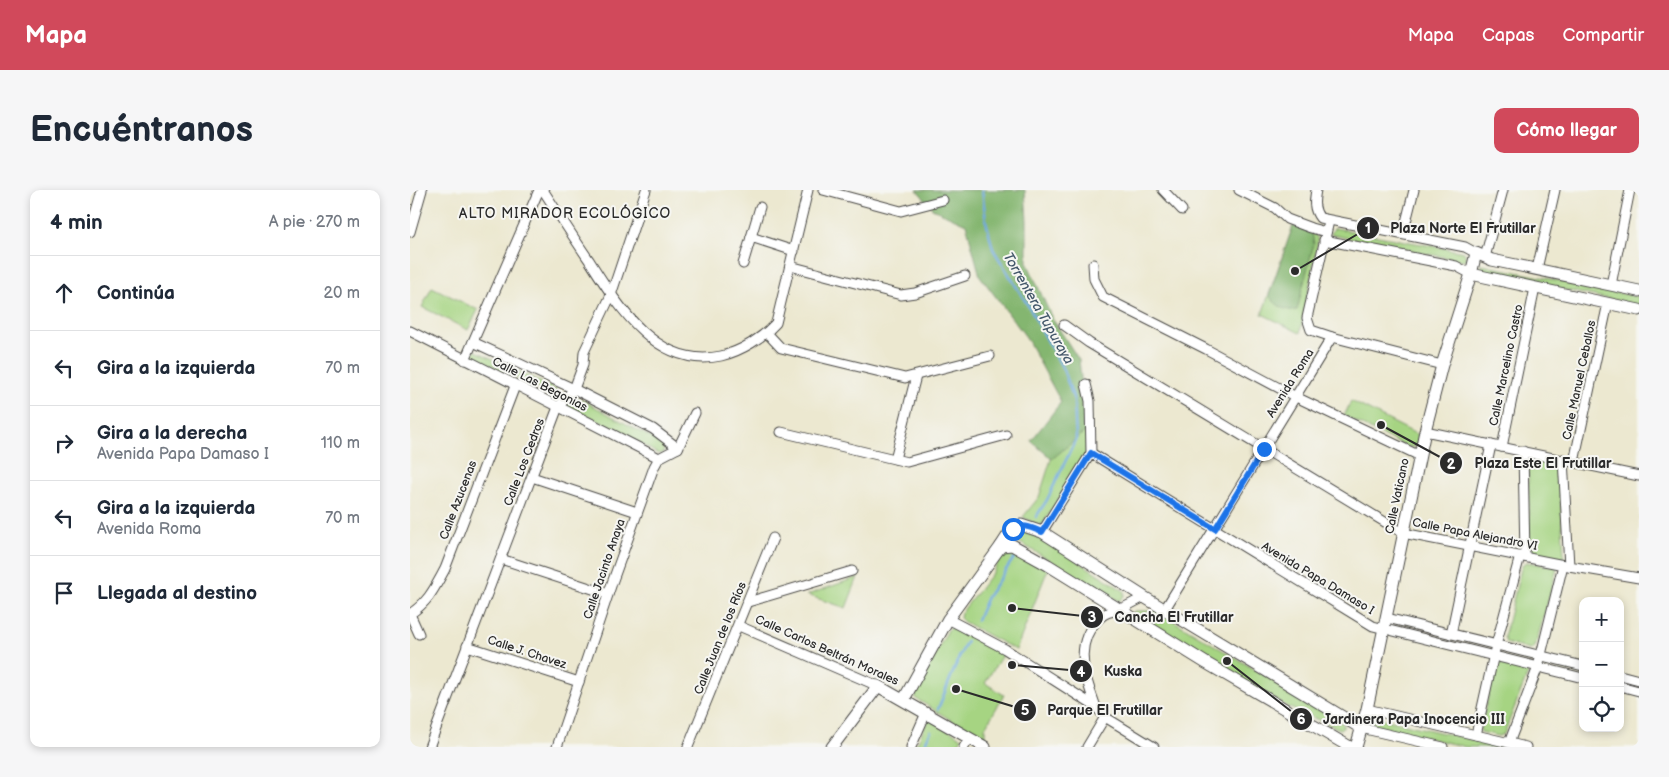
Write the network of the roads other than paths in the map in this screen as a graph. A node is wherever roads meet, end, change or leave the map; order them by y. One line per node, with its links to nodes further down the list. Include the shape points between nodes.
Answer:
1 (422, 190): 17 (street)
2 (541, 190): 32 (street); 39 (street)
3 (646, 190): 32 (street, Calle Los Cedros)
4 (808, 190): 21 (street)
5 (823, 190): 13 (street, via 901,212)
6 (1163, 190): 15 (street)
7 (1238, 190): 19 (street, via 1275,208 1287,219)
8 (1316, 190): 16 (street, via 1316,212 1320,218)
9 (1414, 190): 18 (street)
10 (1503, 190): 22 (street, Calle Vaticano)
11 (1555, 190): 26 (street)
12 (1630, 190): 29 (street)
13 (943, 200)
14 (760, 206): 20 (street)
15 (1182, 210)
16 (1329, 221): 18 (street); 19 (street, Avenida Roma)
17 (410, 232)
18 (1404, 234): 22 (street, via 1465,247)
19 (1325, 236): 27 (street, via 1456,266); 38 (street, Avenida Roma, via 1307,321 1311,330)
20 (751, 237): 21 (street); 23 (street)
21 (794, 251): 25 (street)
22 (1481, 255): 26 (street); 27 (street, Calle Vaticano)
23 (743, 264)
24 (1094, 264): 47 (street, via 1094,279 1103,297)
25 (790, 266): 28 (street, via 901,295); 37 (street, via 776,322)
26 (1537, 269): 29 (street)
27 (1471, 274): 30 (street); 42 (street, Calle Vaticano)
28 (965, 276)
29 (1611, 285): 31 (street)
30 (1534, 288): 33 (street); 54 (street, Calle Marcelino Castro)
31 (1639, 291)
32 (611, 294): 37 (street, via 646,334 679,355 694,358 728,354 744,348); 46 (street, Calle Los Cedros, via 584,352 584,365)
33 (1608, 303): 34 (street); 63 (street, Calle Manuel Ceballos)
34 (1639, 310)
35 (1064, 325): 56 (street, Calle Papa Alejandro VI)
36 (410, 332): 41 (street, Calle Las Begonias)
37 (767, 332): 43 (street, via 781,348 905,378)
38 (1332, 338): 42 (street); 47 (street, Avenida Roma)
39 (473, 342): 41 (street); 46 (street, Calle Las Begonias)
40 (990, 356): 43 (street)
41 (465, 360): 45 (street, Calle Las Begonias)
42 (1442, 364): 50 (street, Calle Vaticano)
43 (916, 376): 61 (street)
44 (1086, 384): 58 (street, via 1090,401)
45 (515, 386): 48 (street, Calle Las Begonias); 83 (street, Calle Azucenas, via 445,569 423,606)
46 (574, 389): 48 (street, Calle Los Cedros); 55 (street, Calle Las Begonias, via 653,429)
47 (1296, 397): 56 (street, Avenida Roma); 59 (street)
48 (558, 407): 60 (street, Calle Las Begonias); 65 (street, Calle Los Cedros)
49 (695, 413): 55 (street)
50 (1425, 431): 53 (street); 59 (street, Calle Vaticano)
51 (781, 432): 61 (street)
52 (1006, 435): 61 (street, via 907,462)
53 (1491, 445): 54 (street); 72 (street)
54 (1502, 447): 57 (street)
55 (678, 448): 60 (street)
56 (1264, 449): 67 (street, Avenida Roma); 69 (street, Calle Papa Alejandro VI)
57 (1523, 451): 62 (street); 73 (street)
58 (1091, 453): 67 (street, Avenida Papa Damaso I); 68 (street)
59 (1420, 456): 69 (street, Calle Vaticano)
60 (659, 458): 66 (street, Calle Jacinto Anaya)
61 (895, 459)
62 (1563, 459): 63 (street); 75 (street)
63 (1574, 462): 64 (street)
64 (1639, 476)
65 (532, 477): 66 (street); 74 (street, Calle Los Cedros)
66 (637, 512): 78 (street, Calle Jacinto Anaya)
67 (1215, 529): 81 (street, Avenida Roma); 85 (street, Avenida Papa Damaso I, via 1373,626)
68 (1042, 532): 71 (street, via 1017,526); 79 (street)
69 (1404, 533): 72 (street, Calle Papa Alejandro VI); 85 (street, Calle Vaticano)
70 (774, 538): 80 (street, Calle Juan de los Ríos)
71 (1001, 546): 82 (street, via 1012,545); 84 (street)
72 (1469, 546): 73 (street, Calle Papa Alejandro VI); 88 (street)
73 (1523, 557): 75 (street, Calle Papa Alejandro VI); 89 (street)
74 (501, 559): 78 (street); 90 (street, Calle Los Cedros)
75 (1566, 565): 77 (street, Calle Papa Alejandro VI); 92 (street)
76 (852, 571): 80 (street)
77 (1639, 578)
78 (608, 594): 98 (street, Calle Jacinto Anaya)
79 (1144, 597): 81 (street); 82 (street)
80 (748, 602): 86 (street, Calle Juan de los Ríos)
81 (1166, 609): 107 (street)
82 (1119, 610): 103 (street, via 1105,614 1095,623 1083,649 1088,687); 119 (street)
83 (410, 614): 87 (street)
84 (948, 619): 102 (street); 103 (street, via 1005,649)
85 (1386, 624): 88 (street, Avenida Papa Damaso I); 91 (street, Avenida Papa Damaso I); 104 (street, Calle Vaticano)
86 (739, 626): 99 (street, Calle Carlos Beltrán Morales); 113 (street, Calle Juan de los Ríos)
87 (419, 634)
88 (1451, 634): 89 (street, Avenida Papa Damaso I)
89 (1496, 645): 91 (street); 92 (street, Avenida Papa Damaso I)
90 (467, 646): 98 (street, Calle J. Chavez); 111 (street, Calle Los Cedros)
91 (1494, 656): 94 (street, Avenida Papa Damaso I); 108 (street)
92 (1541, 656): 93 (street, Avenida Papa Damaso I); 94 (street)
93 (1579, 665)
94 (1538, 667): 95 (street, Avenida Papa Damaso I); 110 (street)
95 (1579, 677)
96 (1624, 677): 97 (street)
97 (1639, 680)
98 (579, 682): 112 (street, Calle Jacinto Anaya)
99 (878, 686): 102 (street, Calle Carlos Beltrán Morales); 114 (street)
100 (1624, 687): 101 (street)
101 (1639, 690)
102 (904, 699): 105 (street, Calle Carlos Beltrán Morales)
103 (1096, 707): 106 (street)
104 (1367, 709): 107 (street, Calle Vaticano); 108 (street)
105 (926, 713): 109 (street, Calle Carlos Beltrán Morales); 115 (street)
106 (1105, 717): 117 (street); 118 (street)
107 (1361, 728): 120 (street, Calle Vaticano); 121 (street)
108 (1476, 735): 110 (street)
109 (967, 743): 116 (street, Calle Carlos Beltrán Morales)
110 (1509, 743): 122 (street)
111 (429, 747)
112 (556, 747)
113 (688, 747)
114 (832, 747)
115 (911, 747)
116 (985, 747)
117 (1087, 747)
118 (1154, 747)
119 (1350, 747)
120 (1356, 747)
121 (1443, 747)
122 (1526, 747)

